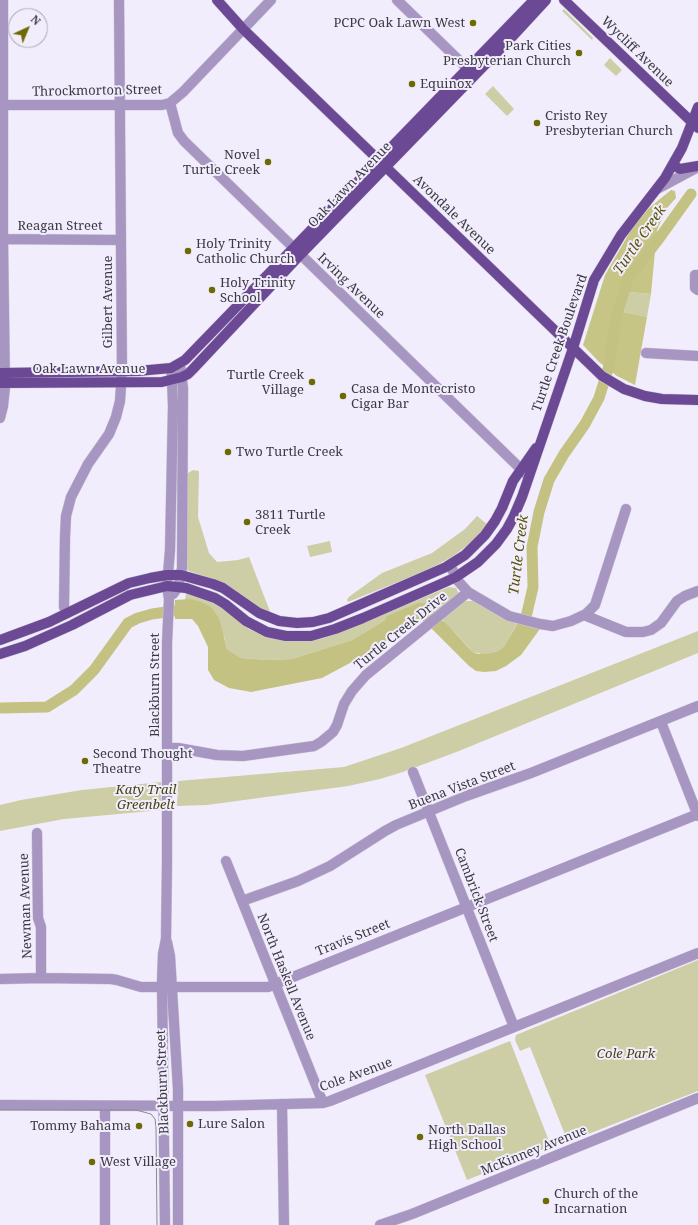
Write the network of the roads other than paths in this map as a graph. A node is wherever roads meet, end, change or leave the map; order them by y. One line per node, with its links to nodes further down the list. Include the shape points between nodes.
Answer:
1 (3, 0): 12 (street)
2 (119, 0): 13 (street, Gilbert Avenue)
3 (217, 0): 9 (main road, Avondale Avenue)
4 (271, 0): 9 (street, Throckmorton Street)
5 (396, 0): 10 (street)
6 (534, 0): 10 (main road, Oak Lawn Avenue)
7 (546, 0): 10 (main road, Oak Lawn Avenue)
8 (564, 0): 15 (main road, Wycliff Avenue)
9 (243, 29): 11 (street, Throckmorton Street); 16 (main road, Avondale Avenue)
10 (471, 72): 16 (main road, Oak Lawn Avenue)
11 (170, 103): 13 (street, Throckmorton Street); 22 (street, Irving Avenue, via 180,136)
12 (2, 105): 13 (street, Throckmorton Street); 20 (street)
13 (119, 105): 21 (street, Gilbert Avenue)
14 (698, 107): 15 (main road)
15 (695, 125): 17 (main road)
16 (382, 164): 22 (main road, Oak Lawn Avenue); 27 (main road, Avondale Avenue)
17 (673, 165): 18 (main road, via 680,169); 19 (main road)
18 (698, 167): 19 (street, Turtle Creek Boulevard)
19 (655, 192): 27 (main road, Turtle Creek Boulevard, via 621,235 594,280)
20 (2, 239): 21 (street, Reagan Street); 32 (street)
21 (120, 240): 31 (street, Gilbert Avenue)
22 (297, 251): 25 (main road, Oak Lawn Avenue); 26 (main road, Oak Lawn Avenue); 39 (street, Irving Avenue)
23 (698, 275): 24 (street, via 695,275 694,288)
24 (698, 290)
25 (235, 309): 26 (main road); 30 (main road, Oak Lawn Avenue, via 203,343)
26 (243, 316): 33 (main road, Oak Lawn Avenue, via 194,369)
27 (575, 351): 34 (main road, Avondale Avenue, via 602,376 634,393 653,398); 36 (main road, Turtle Creek Boulevard)
28 (646, 353): 29 (street)
29 (698, 356)
30 (175, 366): 31 (main road, Oak Lawn Avenue); 33 (street, Blackburn Street)
31 (121, 377): 32 (main road, Oak Lawn Avenue); 33 (main road, Oak Lawn Avenue, via 162,382); 55 (street, Gilbert Avenue, via 118,410 112,427 79,480 66,516 64,607)
32 (2, 378): 35 (street, via 5,397)
33 (177, 379): 37 (street, Blackburn Street); 38 (street, Blackburn Street)
34 (698, 400)
35 (0, 418)
36 (540, 443): 39 (main road, Turtle Creek Boulevard); 40 (main road, Turtle Creek Boulevard)
37 (172, 463): 38 (street); 45 (street, Blackburn Street)
38 (182, 463): 46 (street, Blackburn Street)
39 (521, 468): 40 (street, Irving Avenue); 42 (main road, Turtle Creek Boulevard)
40 (530, 477): 43 (main road, Turtle Creek Boulevard)
41 (626, 509): 53 (street)
42 (495, 521): 43 (main road); 44 (main road, Turtle Creek Boulevard, via 465,555)
43 (507, 529): 47 (main road, Turtle Creek Boulevard, via 486,555)
44 (450, 565): 47 (street); 54 (main road, Turtle Creek Boulevard)
45 (168, 575): 46 (main road, Turtle Creek Boulevard); 48 (street, Blackburn Street); 55 (main road, Turtle Creek Boulevard, via 128,583)
46 (181, 575): 49 (street, Blackburn Street); 54 (main road, Turtle Creek Boulevard, via 223,588 259,613 279,621 312,622)
47 (456, 577): 51 (street); 56 (main road, Turtle Creek Boulevard)
48 (167, 586): 49 (main road, Turtle Creek Boulevard); 52 (street, Blackburn Street); 57 (main road, Turtle Creek Boulevard, via 130,596)
49 (178, 587): 52 (street, Blackburn Street); 56 (main road, Turtle Creek Boulevard, via 207,594 258,628 276,634 312,636)
50 (698, 591): 53 (street, via 677,601 665,619 651,630 643,632 626,632 603,623)
51 (468, 592): 53 (street, via 515,619 553,626 571,621); 62 (street, Turtle Creek Drive, via 358,682 344,704 333,732 314,746 237,756)
52 (169, 599): 62 (street, Blackburn Street)
53 (590, 610)
54 (345, 612): 56 (main road)
55 (67, 613): 57 (main road); 58 (main road, Turtle Creek Boulevard, via 26,632)
56 (349, 624)
57 (72, 625): 59 (main road, Turtle Creek Boulevard)
58 (0, 640)
59 (0, 654)
60 (698, 706): 61 (street, Buena Vista Street)
61 (661, 722): 64 (street, Buena Vista Street); 65 (street)
62 (168, 748): 70 (street, Blackburn Street)
63 (414, 772): 64 (street, Cambrick Street)
64 (430, 812): 68 (street, Buena Vista Street, via 385,831 311,876); 69 (street, Cambrick Street)
65 (698, 814): 69 (street, Travis Street)
66 (38, 834): 72 (street, Newman Avenue)
67 (226, 861): 68 (street, North Haskell Avenue)
68 (242, 901): 74 (street, North Haskell Avenue)
69 (467, 907): 74 (street, Travis Street); 77 (street, Cambrick Street)
70 (166, 938): 75 (street, Blackburn Street); 76 (street, Blackburn Street)
71 (698, 953): 77 (street, Cole Avenue)
72 (41, 974): 73 (street, Travis Street); 75 (street, Travis Street, via 111,979 141,987)
73 (0, 979)
74 (275, 984): 76 (street, Travis Street, via 268,987); 79 (street, North Haskell Avenue)
75 (162, 988): 76 (street, Travis Street); 83 (street, Blackburn Street)
76 (172, 988): 84 (street, Blackburn Street)
77 (514, 1027): 79 (street, Cole Avenue)
78 (698, 1098): 89 (street, McKinney Avenue)
79 (323, 1103): 80 (street, Cole Avenue)
80 (282, 1104): 84 (street, Cole Avenue); 88 (street)
81 (0, 1105): 82 (street, Cole Avenue)
82 (105, 1106): 83 (street, Cole Avenue); 85 (street)
83 (164, 1106): 84 (street, Cole Avenue); 86 (street, Blackburn Street)
84 (178, 1106): 87 (street, Blackburn Street)
85 (106, 1225)
86 (165, 1225)
87 (178, 1225)
88 (284, 1225)
89 (380, 1225)

